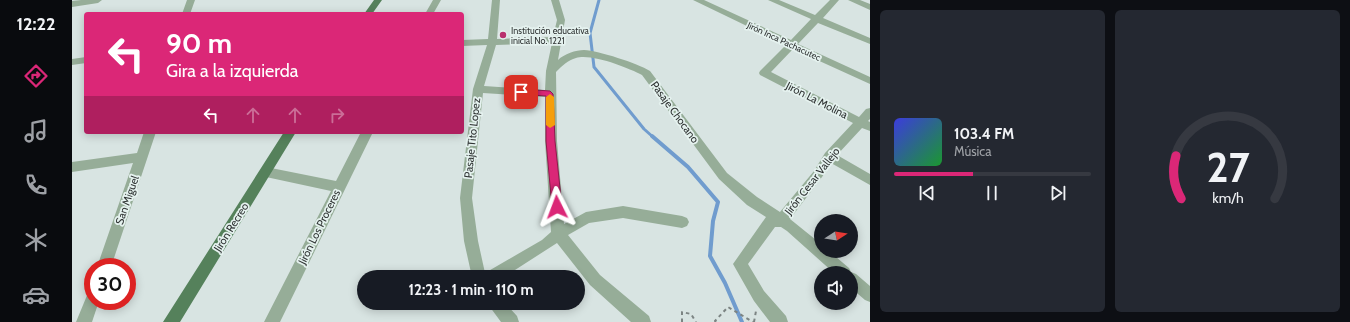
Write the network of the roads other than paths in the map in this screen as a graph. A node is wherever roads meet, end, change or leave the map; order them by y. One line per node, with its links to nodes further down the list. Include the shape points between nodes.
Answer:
1 (98, 0): 11 (street)
2 (190, 0): 13 (street)
3 (378, 0): 14 (main road)
4 (437, 0): 15 (street)
5 (496, 0): 19 (street, Pasaje Tito Lopez)
6 (555, 0): 17 (street, via 561,20)
7 (697, 0): 21 (street, Jirón Inca Pachacutec)
8 (772, 0): 16 (street)
9 (835, 0): 16 (street)
10 (852, 0): 12 (street)
11 (72, 4)
12 (870, 7)
13 (187, 12)
14 (369, 12)
15 (430, 12)
16 (817, 20): 18 (street); 21 (street)
17 (557, 40): 19 (street); 24 (street)
18 (870, 41)
19 (492, 43): 20 (street); 26 (street, Pasaje Tito Lopez)
20 (464, 44)
21 (790, 44): 25 (street, Jirón Inca Pachacutec); 29 (street, Jirón La Molina, via 764,73)
22 (84, 60): 23 (street)
23 (72, 62)
24 (551, 71): 27 (street); 39 (street, Pasaje Chocano, via 565,59 584,53 634,66 646,72 723,176 752,202)
25 (870, 81)
26 (478, 89): 27 (street); 44 (street, Pasaje Tito Lopez, via 466,198)
27 (550, 94): 41 (street)
28 (870, 112): 29 (street, Jirón Cesar Vallejo)
29 (865, 125): 33 (street, Jirón Cesar Vallejo)
30 (149, 134): 34 (street, San Miguel)
31 (289, 134): 36 (main road, Jirón Recreo)
32 (366, 134): 38 (street, Jirón Los Proceres)
33 (829, 156): 37 (street); 39 (street, Jirón Cesar Vallejo)
34 (142, 157): 35 (street); 42 (street, San Miguel)
35 (72, 167)
36 (266, 172): 38 (street); 51 (main road, Jirón Recreo)
37 (870, 180)
38 (338, 187): 52 (street, Jirón Los Proceres)
39 (781, 221): 43 (street, Pasaje Chocano, via 792,227); 55 (street, Jirón Cesar Vallejo, via 771,221 740,264 758,296)
40 (682, 222): 41 (street, via 623,212 584,219)
41 (558, 234): 45 (street, via 547,244); 54 (street, via 595,280)
42 (107, 258)
43 (836, 266)
44 (477, 270)
45 (503, 270)
46 (858, 285): 47 (street)
47 (870, 295)
48 (88, 310): 50 (street)
49 (501, 310): 53 (street)
50 (84, 322)
51 (171, 322)
52 (272, 322)
53 (511, 322)
54 (643, 322)
55 (780, 322)

